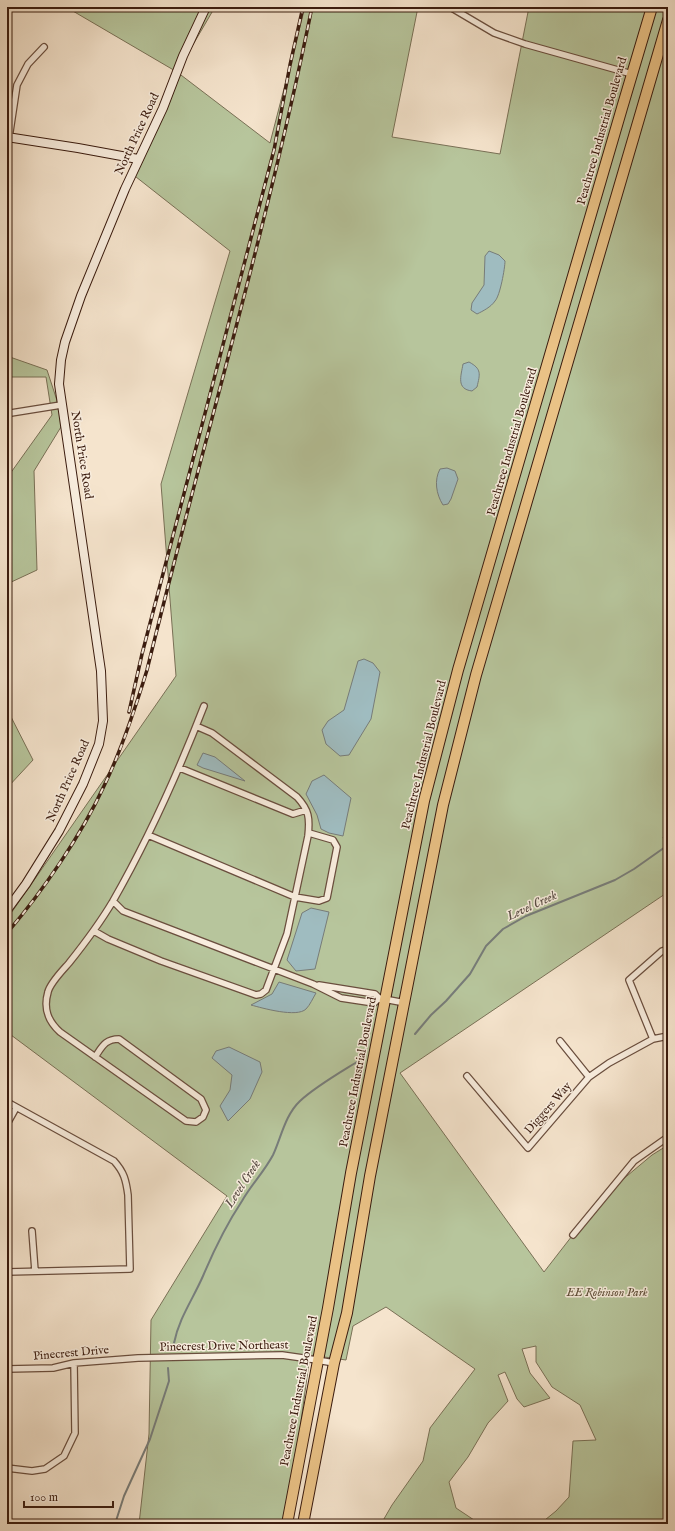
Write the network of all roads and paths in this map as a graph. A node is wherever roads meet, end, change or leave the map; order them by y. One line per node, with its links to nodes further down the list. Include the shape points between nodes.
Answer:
1 (206, 7): 8 (street, North Price Road)
2 (450, 7): 6 (street, via 494,33)
3 (652, 7): 6 (highway, Peachtree Industrial Boulevard)
4 (668, 20): 25 (highway, via 476,675 443,805)
5 (44, 47): 7 (street, via 28,64 16,85)
6 (632, 74): 24 (highway, Peachtree Industrial Boulevard, via 458,670 424,801)
7 (8, 138): 8 (street)
8 (138, 159): 9 (street, North Price Road, via 69,330 60,368)
9 (61, 405): 10 (street); 19 (street, North Price Road, via 102,671 103,721 99,744 83,784 62,825)
10 (7, 415)
11 (204, 706): 12 (street)
12 (196, 726): 13 (street); 14 (street, via 212,733 297,797)
13 (180, 768): 14 (street, via 293,814); 16 (street)
14 (306, 810): 15 (street, via 310,822)
15 (309, 833): 17 (street); 17 (street, via 333,840 337,847 327,898 319,901)
16 (148, 835): 17 (street); 18 (street)
17 (295, 897): 22 (street, via 287,934)
18 (113, 901): 20 (street); 22 (street, via 123,911)
19 (7, 910)
20 (94, 931): 22 (street, via 128,947 256,995 266,990); 29 (street, via 48,990 45,1004 51,1024)
21 (668, 949): 27 (street, via 662,951 629,980)
22 (273, 968): 23 (street)
23 (313, 984): 24 (street, via 375,994); 24 (street, via 341,998 374,1003)
24 (382, 999): 25 (street); 41 (highway, Peachtree Industrial Boulevard)
25 (405, 1003): 43 (highway, via 370,1176 347,1312)
26 (668, 1036): 27 (street, Diggers Way)
27 (654, 1039): 31 (street, Diggers Way)
28 (560, 1041): 31 (street)
29 (95, 1057): 29 (street, via 186,1121 196,1122 203,1117 206,1110 201,1099 119,1039 110,1039)
30 (467, 1076): 31 (street, Diggers Way, via 528,1148)
31 (589, 1077)
32 (7, 1102): 33 (street)
33 (16, 1108): 34 (street); 38 (street, via 114,1161 123,1171 128,1195 130,1268)
34 (7, 1124)
35 (668, 1137): 37 (street, via 634,1161)
36 (32, 1231): 38 (street)
37 (573, 1235)
38 (35, 1271): 39 (street)
39 (7, 1272)
40 (138, 1358): 41 (street, Pinecrest Drive Northeast, via 282,1355); 42 (street, Pinecrest Drive)
41 (318, 1360): 43 (street, Pinecrest Drive Northeast); 46 (highway, Peachtree Industrial Boulevard)
42 (74, 1363): 44 (street, Pinecrest Drive, via 53,1368); 45 (street, via 75,1433 64,1456 45,1469 32,1471)
43 (334, 1363): 47 (highway)
44 (7, 1369)
45 (7, 1468)
46 (287, 1524)
47 (303, 1524)

